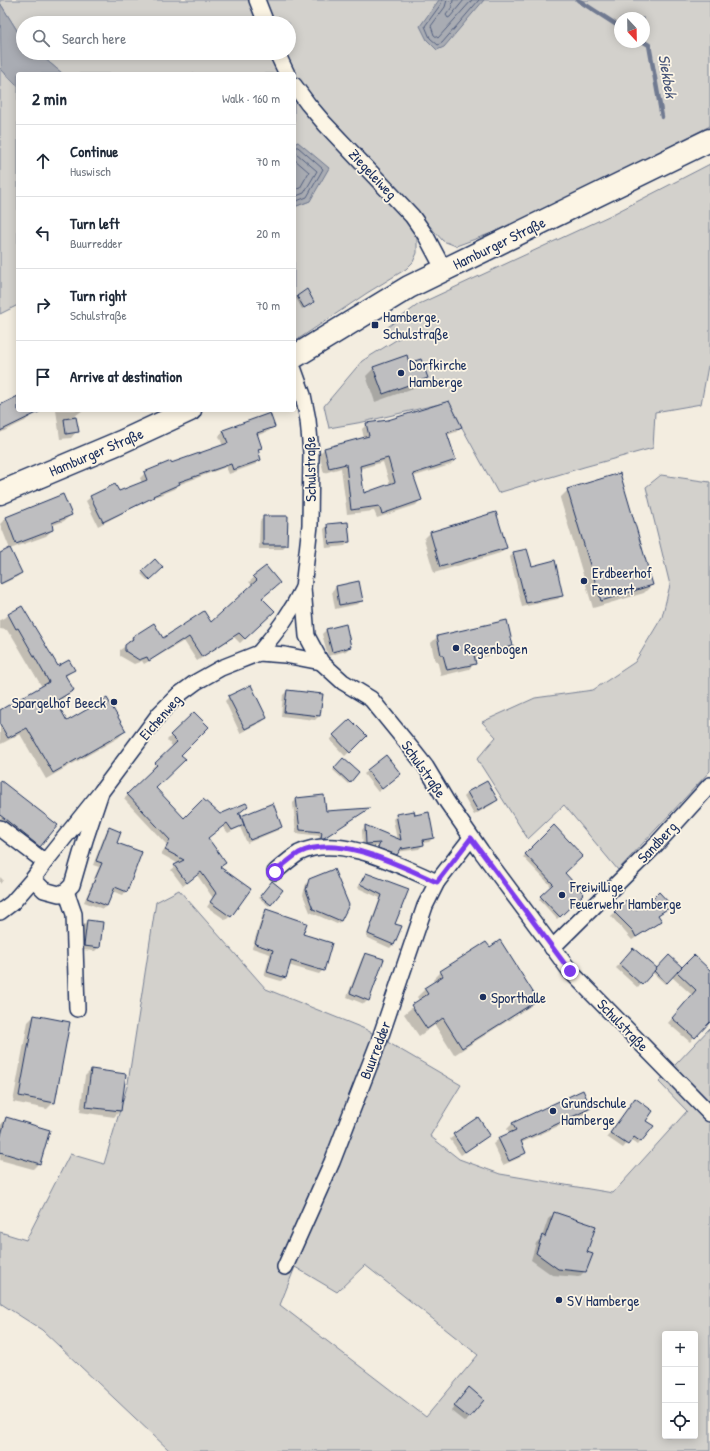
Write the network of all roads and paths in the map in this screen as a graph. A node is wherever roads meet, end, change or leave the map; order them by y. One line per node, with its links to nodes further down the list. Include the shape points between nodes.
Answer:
1 (257, 0): 2 (street)
2 (263, 16)
3 (280, 60): 4 (street)
4 (286, 72)
5 (296, 88): 7 (street, Ziegeleiweg, via 325,124 412,216)
6 (710, 140): 7 (main road, Hamburger Straße)
7 (444, 270): 8 (main road, Hamburger Straße, via 409,287)
8 (296, 356)
9 (296, 376): 12 (street, Schulstraße, via 308,420 311,453 310,525)
10 (186, 412): 11 (main road, Hamburger Straße)
11 (0, 493)
12 (303, 588): 13 (street, Eichenweg, via 279,629); 14 (street, Schulstraße, via 308,636)
13 (258, 653): 14 (street, Eichenweg); 16 (street, Eichenweg, via 196,682 177,696 160,713)
14 (321, 662): 18 (street, Schulstraße, via 343,682 371,699 426,767)
15 (710, 785): 25 (street, Sandberg, via 653,848)
16 (101, 792): 19 (street, Eichenweg); 23 (street, Eichenweg, via 72,885)
17 (0, 828): 19 (street)
18 (471, 838): 22 (street, Buurredder); 25 (street, Schulstraße)
19 (45, 862): 21 (street, Eichenweg)
20 (275, 872): 22 (street, via 299,853 324,847 341,848 379,857)
21 (33, 880): 23 (street, via 44,890 59,894); 24 (street, Eichenweg)
22 (437, 882): 28 (street, Buurredder, via 425,906 380,1041 332,1162)
23 (66, 891): 26 (street, via 74,914)
24 (0, 912)
25 (552, 948): 27 (street, Schulstraße, via 570,971)
26 (77, 1009)
27 (710, 1114)
28 (285, 1267)

